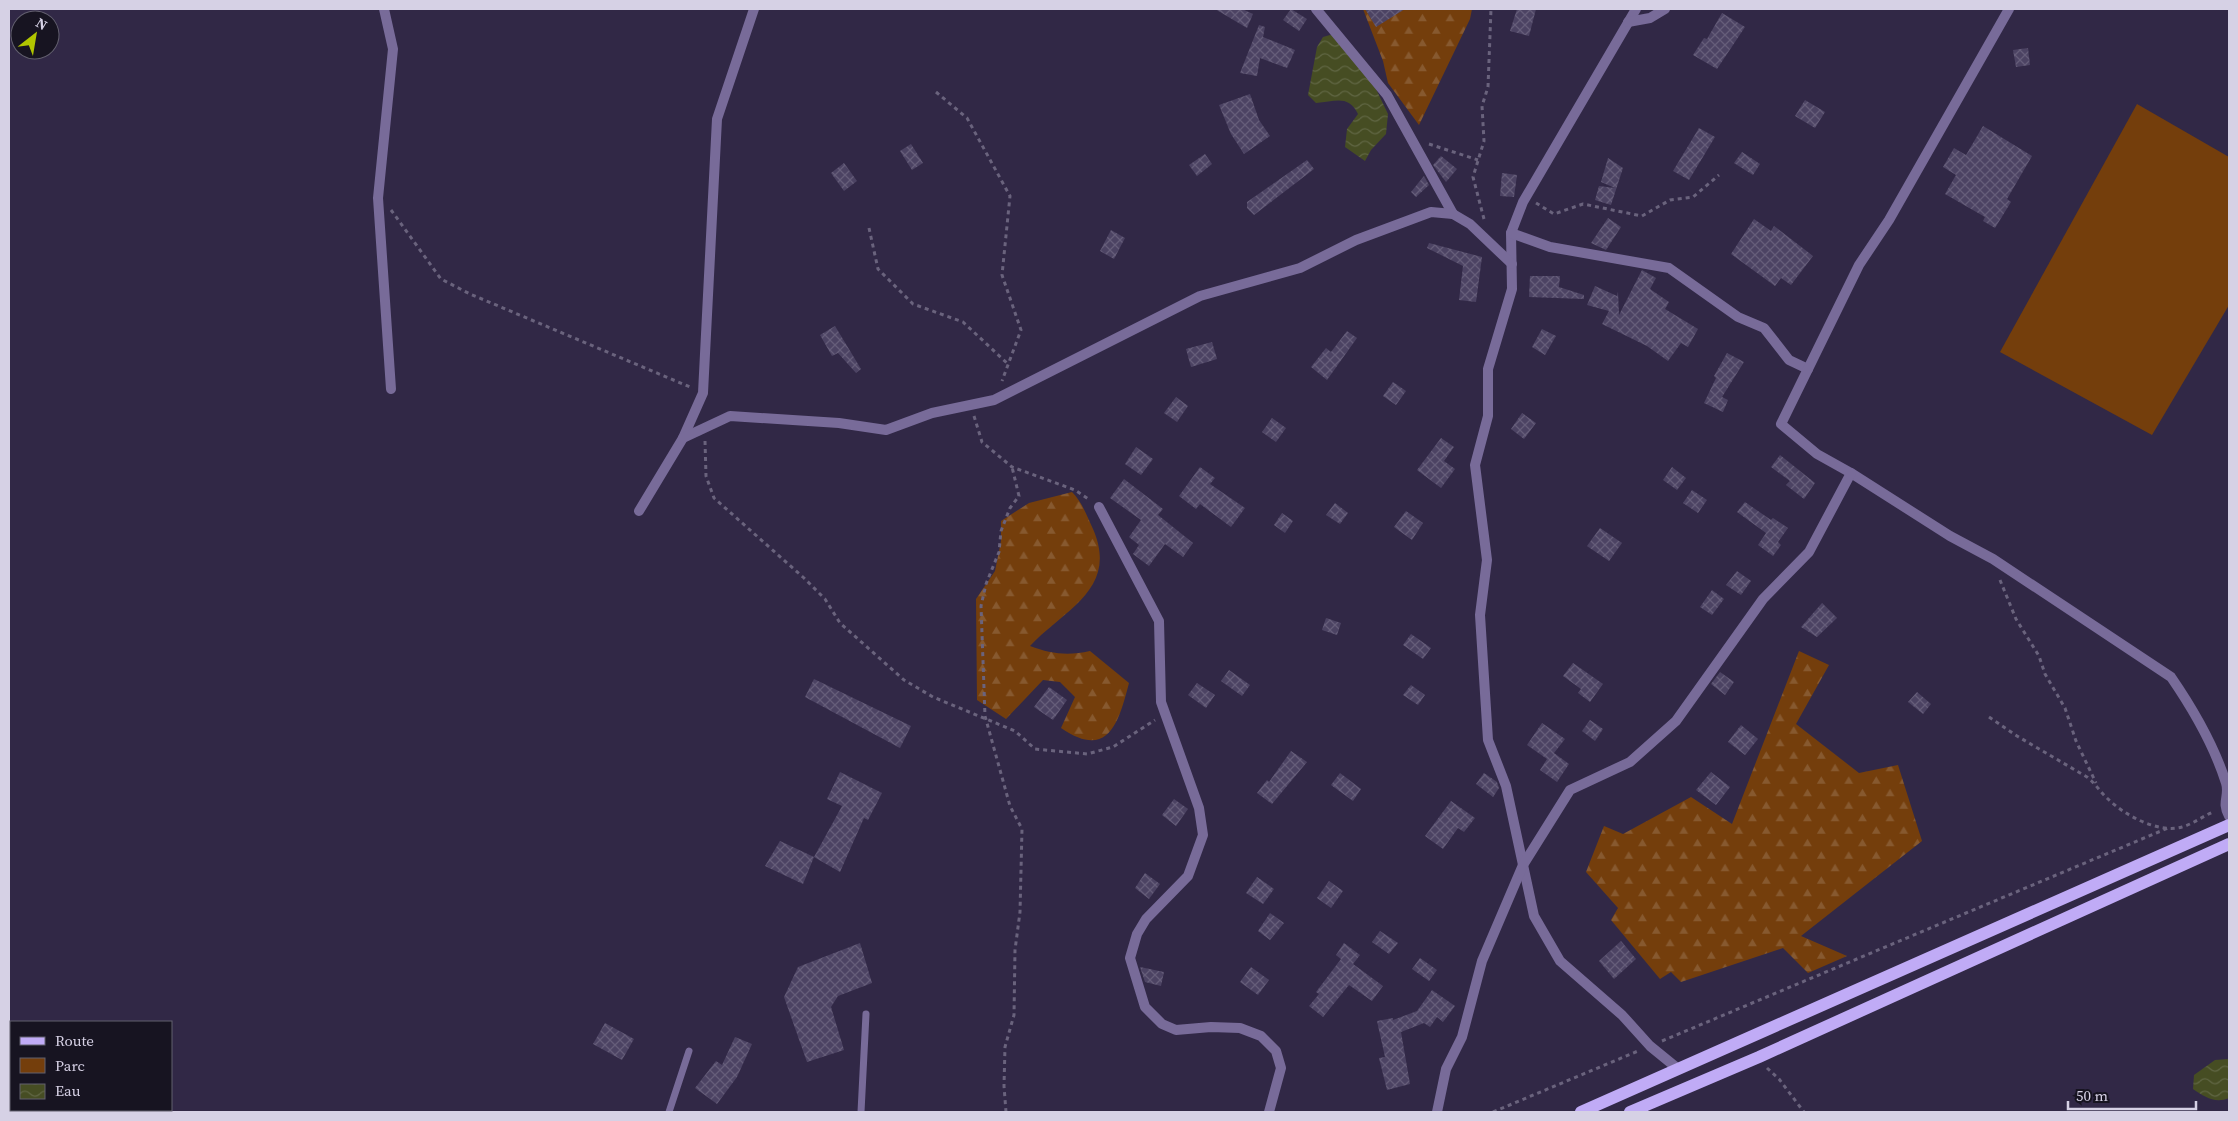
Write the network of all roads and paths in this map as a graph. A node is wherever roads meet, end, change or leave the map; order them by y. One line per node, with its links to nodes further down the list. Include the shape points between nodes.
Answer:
1 (384, 9): 13 (street, via 393,49)
2 (754, 9): 23 (street, via 717,119)
3 (1316, 9): 10 (street, via 1387,95)
4 (1491, 9): 11 (path, via 1488,87 1482,106 1484,141)
5 (1636, 9): 8 (street)
6 (1665, 9): 8 (street, via 1650,18)
7 (2009, 9): 21 (street, via 1889,220 1859,264)
8 (1628, 22): 14 (street)
9 (936, 92): 20 (path, via 967,118 1010,196 1002,275 1021,330)
10 (1410, 138): 11 (path); 15 (street)
11 (1478, 160): 18 (path, via 1473,177)
12 (1719, 176): 14 (path, via 1692,197 1670,200 1642,216 1583,204 1554,214 1537,203)
13 (378, 198): 22 (street); 23 (path, via 398,217 441,279)
14 (1523, 202): 17 (street)
15 (1453, 214): 18 (street, via 1470,224); 24 (street, via 1431,212 1356,240 1300,268 1200,296)
16 (869, 228): 20 (path, via 878,269 913,304 963,322)
17 (1511, 233): 19 (street); 21 (street, via 1550,247 1669,268 1738,318 1764,328 1789,360)
18 (1491, 245): 19 (street)
19 (1512, 264): 41 (street, via 1512,289 1488,369 1488,416 1475,465 1487,560 1480,615 1488,740 1506,786)
20 (1008, 364): 24 (path)
21 (1808, 369): 29 (street, via 1781,424 1817,454)
22 (391, 389)
23 (704, 393): 27 (street)
24 (994, 400): 25 (street)
25 (971, 405): 26 (street, via 932,413 886,430 839,423 730,416); 28 (path, via 982,442)
26 (705, 428): 27 (street); 35 (path, via 706,476 714,498 804,578 840,623 904,680 933,697)
27 (683, 438): 31 (street)
28 (1012, 467): 30 (path, via 1075,490); 35 (path, via 1019,496 1010,508 1001,531 999,552 981,606)
29 (1850, 472): 37 (street, via 2172,676 2214,753 2227,786); 41 (street, via 1809,552 1763,599 1676,721 1630,762 1570,790)
30 (1100, 507): 33 (street, via 1159,621 1161,702)
31 (639, 511)
32 (1999, 579): 36 (path, via 2016,619 2066,708 2076,741)
33 (1165, 713): 35 (path, via 1113,747 1087,754 1035,749 1015,731); 50 (street, via 1199,808 1203,835 1188,876 1146,919 1137,934 1130,958 1145,1007 1162,1024 1176,1030 1211,1026 1240,1028 1261,1036 1276,1051 1281,1068)
34 (1990, 716): 36 (path)
35 (986, 718): 49 (path, via 1010,806 1022,829 1014,1015 1005,1047)
36 (2096, 784): 39 (path, via 2119,808 2140,820)
37 (2227, 812): 39 (path)
38 (2229, 824): 46 (main road)
39 (2168, 828): 43 (path)
40 (2229, 844): 45 (main road)
41 (1523, 865): 43 (street, via 1534,916 1560,960 1622,1014); 51 (street, via 1482,961 1462,1037 1446,1069)
42 (866, 1014): 48 (lane)
43 (1650, 1046): 46 (street); 52 (path)
44 (689, 1051): 47 (lane)
45 (1759, 1057): 54 (main road); 55 (path)
46 (1677, 1068): 53 (main road)
47 (669, 1112)
48 (861, 1112)
49 (1006, 1112)
50 (1269, 1112)
51 (1437, 1112)
52 (1493, 1112)
53 (1581, 1112)
54 (1630, 1112)
55 (1804, 1112)

